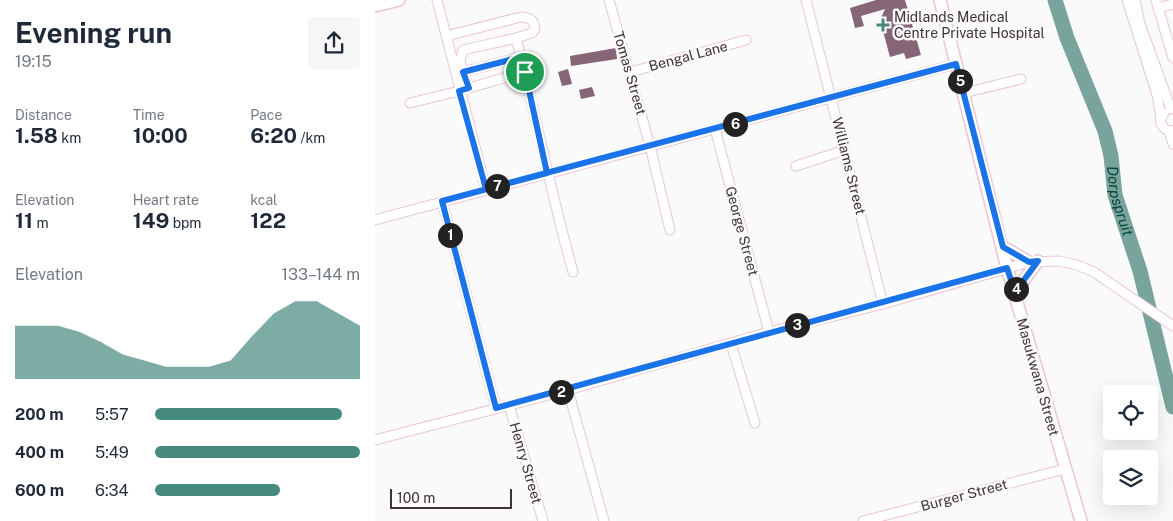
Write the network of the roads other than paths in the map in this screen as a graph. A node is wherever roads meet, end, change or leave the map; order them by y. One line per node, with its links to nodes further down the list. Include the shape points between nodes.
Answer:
1 (399, 0): 10 (main road)
2 (437, 0): 12 (street)
3 (609, 0): 20 (street, Tomas Street)
4 (805, 0): 24 (street, Williams Street)
5 (940, 0): 17 (main road, Masukwana Street)
6 (1127, 0): 27 (street)
7 (1135, 0): 26 (street, via 1140,24)
8 (1157, 4): 9 (street); 11 (street)
9 (1173, 4)
10 (375, 6)
11 (1169, 26): 15 (street)
12 (446, 36): 13 (street, via 521,16 529,18 535,29); 22 (street)
13 (516, 38): 16 (street); 18 (street, via 463,50 460,61)
14 (746, 40): 20 (street, Bengal Lane)
15 (1172, 53)
16 (521, 57): 18 (street); 19 (street)
17 (956, 64): 23 (main road, Masukwana Street); 24 (street)
18 (463, 72): 22 (street)
19 (525, 72): 22 (street); 34 (street)
20 (631, 72): 31 (street, Tomas Street)
21 (1021, 80): 23 (street)
22 (464, 90): 25 (street); 35 (street)
23 (964, 93): 39 (main road, Masukwana Street)
24 (832, 98): 28 (street); 32 (street, Williams Street)
25 (410, 103)
26 (1172, 110): 27 (street)
27 (1161, 117): 29 (street, via 1161,124)
28 (715, 129): 31 (street); 46 (street, George Street)
29 (1171, 131): 30 (street)
30 (1173, 144)
31 (651, 146): 34 (street); 38 (street, Tomas Street)
32 (845, 150): 33 (street); 44 (street, Williams Street)
33 (796, 166)
34 (547, 173): 35 (street); 42 (street)
35 (486, 189): 36 (street)
36 (442, 201): 37 (street); 50 (street)
37 (375, 220)
38 (670, 230)
39 (1003, 247): 40 (main road); 41 (main road, Masukwana Street)
40 (1033, 262): 41 (street); 43 (main road); 45 (street, via 1059,261 1077,265 1109,280)
41 (1007, 268): 43 (main road, Masukwana Street); 44 (street)
42 (573, 272)
43 (1015, 292): 53 (main road, Masukwana Street)
44 (883, 304): 46 (street)
45 (1171, 324)
46 (769, 332): 47 (street)
47 (731, 344): 48 (street); 51 (street)
48 (569, 390): 49 (street); 55 (street)
49 (509, 405): 50 (street); 54 (street, Henry Street)
50 (496, 408): 52 (street)
51 (755, 423)
52 (375, 440)
53 (1065, 469): 56 (street, Burger Street); 57 (main road, Masukwana Street)
54 (543, 521)
55 (604, 521)
56 (863, 521)
57 (1081, 521)

